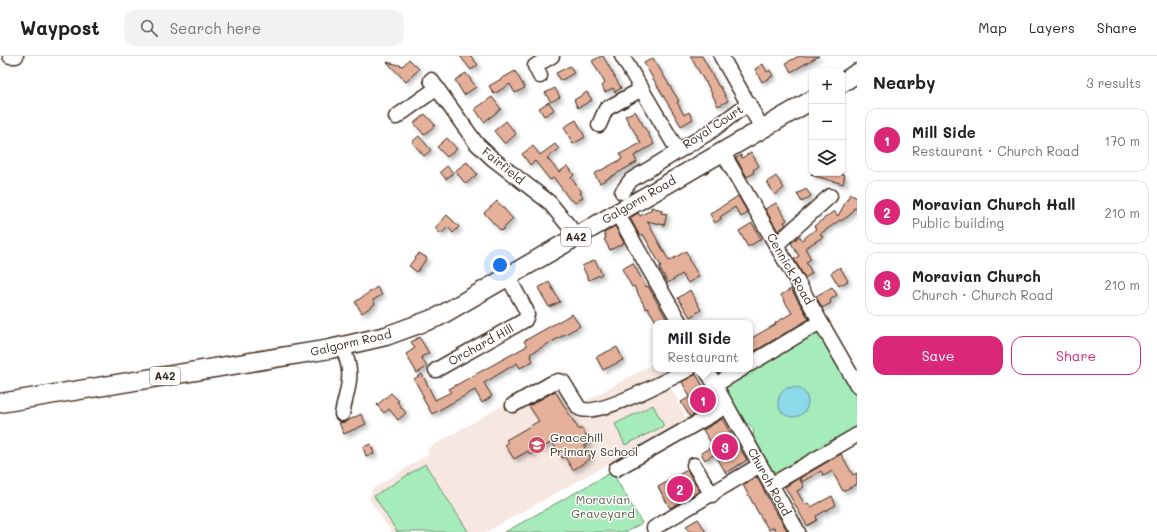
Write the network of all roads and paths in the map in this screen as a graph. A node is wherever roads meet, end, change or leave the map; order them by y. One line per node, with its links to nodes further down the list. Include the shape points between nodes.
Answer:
1 (10, 56): 2 (street)
2 (16, 56)
3 (552, 56): 7 (street, via 535,66)
4 (622, 56): 9 (street, Royal Court)
5 (722, 56): 11 (street, Royal Court)
6 (857, 73): 8 (main road)
7 (540, 76)
8 (845, 81)
9 (642, 89): 13 (street, via 606,109); 15 (street, Royal Court)
10 (809, 102): 14 (main road, Galgorm Road / A42)
11 (749, 104): 14 (street, Royal Court); 15 (street, Royal Court)
12 (396, 117): 20 (street, Fairfield, via 434,84 476,143 549,202)
13 (598, 125)
14 (762, 128): 16 (main road, Galgorm Road / A42)
15 (678, 151): 17 (street, Royal Court, via 631,180)
16 (723, 153): 19 (main road, Galgorm Road / A42); 21 (street, Cennick Road)
17 (622, 192)
18 (830, 196): 21 (street)
19 (617, 213): 20 (main road, Galgorm Road / A42); 23 (street)
20 (577, 236): 22 (main road, Galgorm Road / A42)
21 (776, 245): 24 (street, Cennick Road)
22 (508, 276): 25 (main road, Galgorm Road / A42, via 438,317 386,336); 27 (street, Orchard Hill, via 526,310 525,320)
23 (678, 320)
24 (820, 322): 26 (street); 31 (street, Cennick Road)
25 (342, 346): 33 (main road, Galgorm Road / A42); 36 (street, via 348,360 350,385)
26 (753, 362)
27 (436, 370)
28 (682, 372): 34 (street, via 613,404 589,411 580,408 563,382 558,381)
29 (708, 372): 32 (street, Church Road)
30 (737, 372): 32 (street)
31 (857, 384)
32 (715, 385): 35 (street, Church Road)
33 (0, 403)
34 (513, 405)
35 (727, 406): 39 (street, Church Road); 40 (street)
36 (342, 414)
37 (857, 435): 41 (street)
38 (694, 465): 42 (street)
39 (760, 465): 41 (street, Church Road); 42 (street)
40 (616, 469)
41 (771, 485): 44 (street, Church Road)
42 (712, 495): 43 (street)
43 (654, 528)
44 (798, 532)

